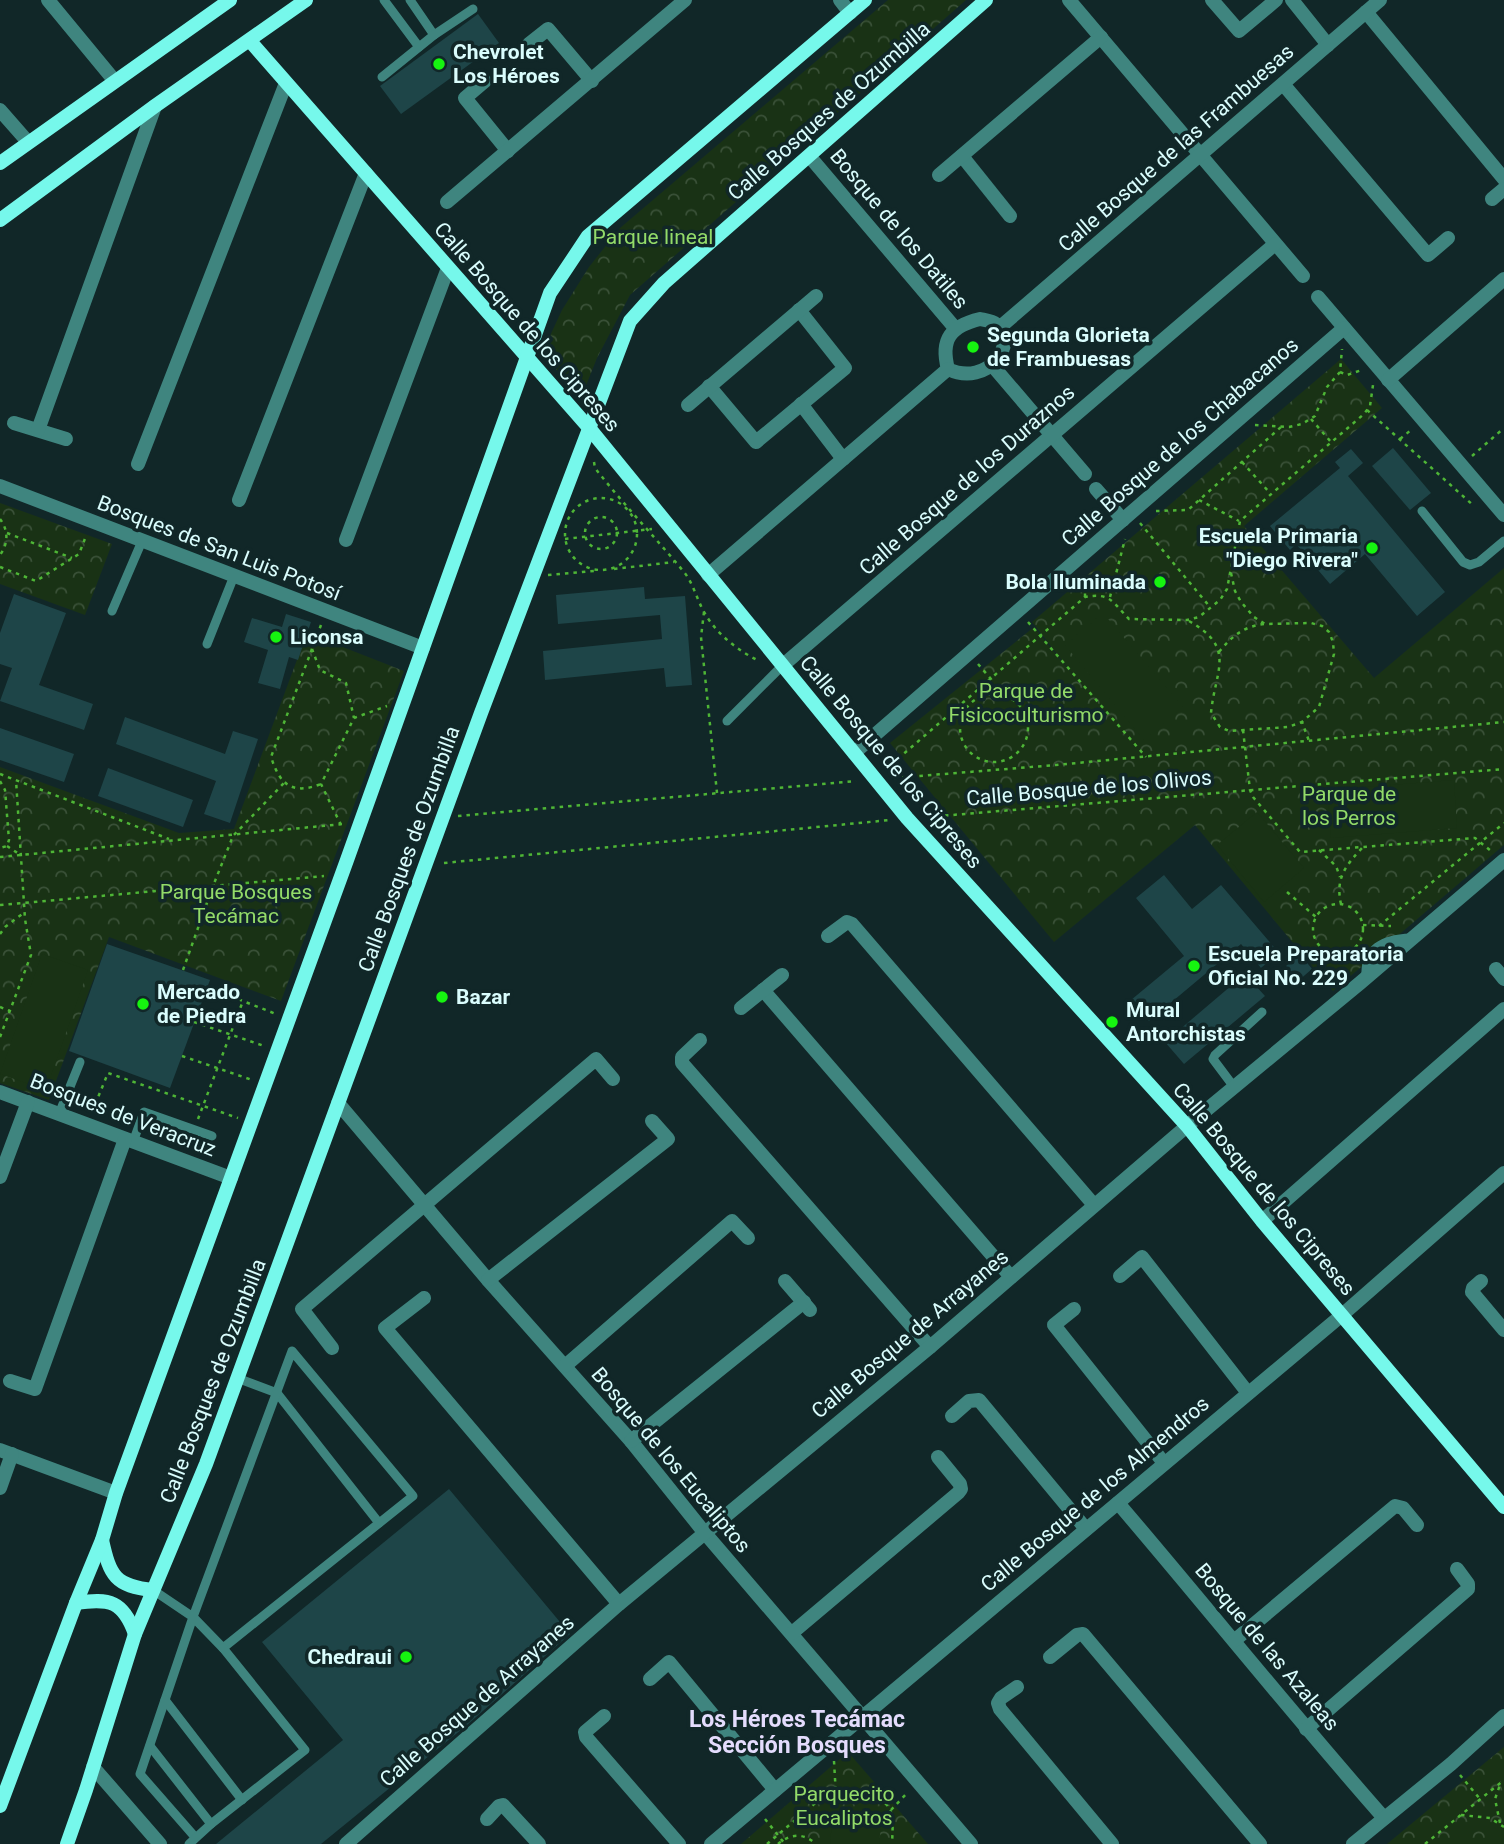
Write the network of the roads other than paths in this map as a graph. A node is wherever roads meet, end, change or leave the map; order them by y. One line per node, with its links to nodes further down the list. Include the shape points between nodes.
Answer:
1 (48, 0): 27 (street)
2 (306, 0): 22 (main road)
3 (384, 0): 19 (lane)
4 (410, 0): 18 (lane)
5 (685, 0): 29 (street)
6 (840, 0): 17 (street)
7 (865, 0): 17 (main road)
8 (986, 0): 38 (main road, Calle Bosques de Ozumbilla)
9 (1069, 0): 21 (street)
10 (1212, 0): 11 (street, via 1239,31)
11 (1276, 0)
12 (1292, 0): 24 (street)
13 (1380, 0): 16 (street, Calle Bosque de las Frambuesas)
14 (225, 1): 27 (main road)
15 (474, 9): 20 (lane)
16 (1366, 12): 24 (street, Calle Bosque de las Frambuesas); 42 (street)
17 (850, 13): 59 (main road, via 588,236 550,293)
18 (422, 18): 19 (lane); 20 (lane)
19 (406, 30): 25 (lane)
20 (434, 35): 25 (lane)
21 (1101, 37): 36 (street); 37 (street)
22 (250, 41): 30 (main road, Calle Bosque de los Cipreses); 32 (main road)
23 (529, 44): 29 (street, via 548,29)
24 (1328, 45): 31 (street, Calle Bosque de las Frambuesas)
25 (419, 47): 26 (lane)
26 (382, 77)
27 (114, 80): 34 (main road)
28 (485, 81): 35 (street, via 465,98)
29 (592, 81): 35 (street)
30 (286, 83): 40 (main road, Calle Bosque de los Cipreses); 72 (street)
31 (1283, 84): 36 (street, Calle Bosque de las Frambuesas); 48 (street, via 1428,255)
32 (155, 106): 47 (main road); 68 (street)
33 (0, 110): 34 (street)
34 (28, 142): 39 (main road)
35 (508, 151): 45 (street)
36 (1200, 155): 49 (street); 57 (street, Calle Bosque de las Frambuesas)
37 (962, 156): 41 (street); 46 (street)
38 (810, 157): 56 (street, Bosque de los Datiles); 67 (main road, Calle Bosques de Ozumbilla, via 664,283 630,321)
39 (0, 163)
40 (366, 173): 50 (main road, Calle Bosque de los Cipreses); 76 (street)
41 (939, 175)
42 (1504, 179)
43 (1504, 189): 44 (street)
44 (1492, 199)
45 (447, 202)
46 (1010, 216)
47 (0, 220)
48 (1448, 238)
49 (1275, 244): 51 (street); 69 (street, Calle Bosque de los Duraznos)
50 (448, 268): 59 (main road, Calle Bosque de los Cipreses); 80 (street)
51 (1303, 276)
52 (1504, 279): 62 (street)
53 (816, 296): 55 (street)
54 (1318, 298): 58 (street)
55 (799, 310): 63 (street); 64 (street, via 845,368)
56 (955, 328): 57 (street, via 980,319); 61 (street, via 946,341)
57 (999, 328): 60 (street, via 1003,346)
58 (1344, 328): 62 (street); 79 (street, Calle Bosque de los Chabacanos)
59 (526, 357): 67 (main road, Calle Bosque de los Cipreses); 87 (main road)
60 (992, 365): 61 (street, via 972,374); 69 (street)
61 (948, 369): 71 (street)
62 (1388, 380): 78 (street)
63 (709, 386): 64 (street, via 756,442); 65 (street)
64 (801, 404): 71 (street)
65 (688, 405)
66 (14, 423): 68 (street)
67 (590, 429): 83 (main road, Calle Bosque de los Cipreses); 104 (main road, Calle Bosques de Ozumbilla)
68 (38, 430): 70 (street)
69 (1052, 435): 73 (street); 88 (street, Calle Bosque de los Duraznos)
70 (66, 439)
71 (844, 459): 83 (street)
72 (138, 464)
73 (1085, 474)
74 (0, 486): 81 (street, Bosques de San Luis Potosí)
75 (1097, 489): 79 (street)
76 (239, 500)
77 (1422, 511): 82 (lane, via 1470,565)
78 (1504, 515)
79 (1127, 516): 90 (street, Calle Bosque de los Chabacanos)
80 (346, 540)
81 (142, 541): 84 (street, Bosques de San Luis Potosí); 85 (lane)
82 (1504, 541)
83 (708, 575): 88 (main road, Calle Bosque de los Cipreses)
84 (234, 576): 86 (lane); 87 (street, Bosques de San Luis Potosí)
85 (112, 611)
86 (206, 644)
87 (423, 648): 112 (main road)
88 (782, 666): 89 (lane); 90 (main road, Calle Bosque de los Cipreses)
89 (727, 722)
90 (854, 753): 107 (main road, Calle Bosque de los Cipreses, via 906,818)
91 (1503, 860): 101 (street, Calle Bosque de Arrayanes)
92 (828, 936): 113 (street, via 842,924 852,924)
93 (782, 975): 94 (street)
94 (763, 990): 95 (street); 118 (street)
95 (741, 1008)
96 (1504, 1009): 115 (street)
97 (1262, 1012): 101 (lane, via 1213,1059)
98 (700, 1040): 126 (street, via 682,1057 682,1063)
99 (80, 1062): 105 (lane)
100 (614, 1079): 114 (street, via 596,1059)
101 (1234, 1087): 107 (street, Calle Bosque de Arrayanes)
102 (0, 1092): 103 (street, Bosques de Veracruz)
103 (28, 1102): 105 (street, Bosques de Veracruz); 111 (street)
104 (338, 1103): 114 (street, Bosque de los Eucaliptos); 129 (main road, Calle Bosques de Ozumbilla)
105 (60, 1114): 109 (street, Bosques de Veracruz)
106 (652, 1121): 119 (street, via 668,1139)
107 (1187, 1126): 113 (street, Calle Bosque de Arrayanes); 115 (main road, Calle Bosque de los Cipreses)
108 (212, 1136): 109 (lane, via 144,1112)
109 (129, 1140): 112 (street, Bosques de Veracruz); 130 (street, via 35,1389)
110 (1504, 1174): 124 (street, Calle Bosque de los Almendros)
111 (0, 1177)
112 (231, 1178): 139 (main road)
113 (1094, 1205): 118 (street, Calle Bosque de Arrayanes)
114 (425, 1206): 119 (street, Bosque de los Eucaliptos); 127 (street, via 302,1309)
115 (1262, 1221): 124 (main road, Calle Bosque de los Cipreses)
116 (748, 1238): 128 (street, via 732,1221)
117 (1119, 1276): 132 (street, via 1142,1258)
118 (1011, 1277): 126 (street, Calle Bosque de Arrayanes)
119 (488, 1280): 128 (street, Bosque de los Eucaliptos)
120 (785, 1281): 134 (street, via 807,1306)
121 (1481, 1281): 125 (street, via 1472,1292)
122 (424, 1298): 150 (street, via 385,1328)
123 (1074, 1309): 137 (street, via 1055,1325)
124 (1342, 1315): 132 (street, Calle Bosque de los Almendros); 141 (main road, Calle Bosque de los Cipreses)
125 (1504, 1329)
126 (930, 1347): 145 (street, Calle Bosque de Arrayanes)
127 (332, 1348)
128 (565, 1366): 134 (street, Bosque de los Eucaliptos)
129 (237, 1378): 131 (lane); 148 (main road, Calle Bosques de Ozumbilla)
130 (10, 1381)
131 (277, 1393): 142 (lane); 142 (lane, via 292,1351 414,1496); 151 (lane)
132 (1248, 1393): 137 (street, Calle Bosque de los Almendros)
133 (952, 1416): 144 (street, via 969,1401 979,1400)
134 (631, 1441): 145 (street, Bosque de los Eucaliptos)
135 (6, 1452): 138 (street); 139 (street)
136 (938, 1457): 152 (street, via 960,1484 958,1493)
137 (1164, 1463): 140 (street, Calle Bosque de los Almendros)
138 (0, 1488)
139 (116, 1493): 146 (main road)
140 (1118, 1503): 144 (street, Calle Bosque de los Almendros); 154 (street, Bosque de las Azaleas)
141 (1504, 1507)
142 (379, 1523): 155 (lane)
143 (1417, 1525): 154 (street, via 1403,1508 1395,1506)
144 (1086, 1529): 161 (street, Calle Bosque de los Almendros)
145 (704, 1532): 150 (street, Calle Bosque de Arrayanes); 152 (street, Bosque de los Eucaliptos)
146 (102, 1540): 148 (main road, via 110,1570 120,1582); 149 (main road)
147 (1457, 1569): 163 (street, via 1468,1589)
148 (153, 1590): 151 (lane); 153 (main road, Calle Bosques de Ozumbilla)
149 (76, 1604): 153 (main road, via 104,1601 115,1605 125,1612); 168 (main road)
150 (619, 1604): 175 (street, Calle Bosque de Arrayanes)
151 (193, 1617): 155 (lane); 159 (lane)
152 (792, 1633): 161 (street, Bosque de los Eucaliptos)
153 (135, 1634): 165 (main road, Calle Bosques de Ozumbilla)
154 (1235, 1640): 163 (street, Bosque de las Azaleas)
155 (223, 1648): 167 (lane, via 306,1750)
156 (1050, 1657): 181 (street, via 1083,1634)
157 (650, 1679): 166 (street, via 669,1662)
158 (1017, 1687): 180 (street, via 1001,1698 1000,1709)
159 (165, 1700): 164 (lane); 167 (lane)
160 (604, 1716): 177 (street, via 585,1732 586,1737)
161 (863, 1716): 166 (street, Calle Bosque de los Almendros); 179 (street, Bosque de los Eucaliptos)
162 (1504, 1716): 169 (street)
163 (1306, 1729): 169 (street, Bosque de las Azaleas)
164 (150, 1746): 171 (lane); 172 (lane, via 140,1774)
165 (93, 1767): 173 (main road, Calle Bosques de Ozumbilla); 174 (street)
166 (775, 1790): 178 (street, Calle Bosque de los Almendros)
167 (242, 1800): 171 (lane)
168 (0, 1806)
169 (1384, 1818): 182 (street)
170 (487, 1819): 176 (street, via 503,1804)
171 (211, 1824): 172 (lane)
172 (192, 1841)
173 (67, 1844)
174 (160, 1844)
175 (346, 1844)
176 (538, 1844)
177 (679, 1844)
178 (711, 1844)
179 (971, 1844)
180 (1112, 1844)
181 (1259, 1844)
182 (1353, 1844)

